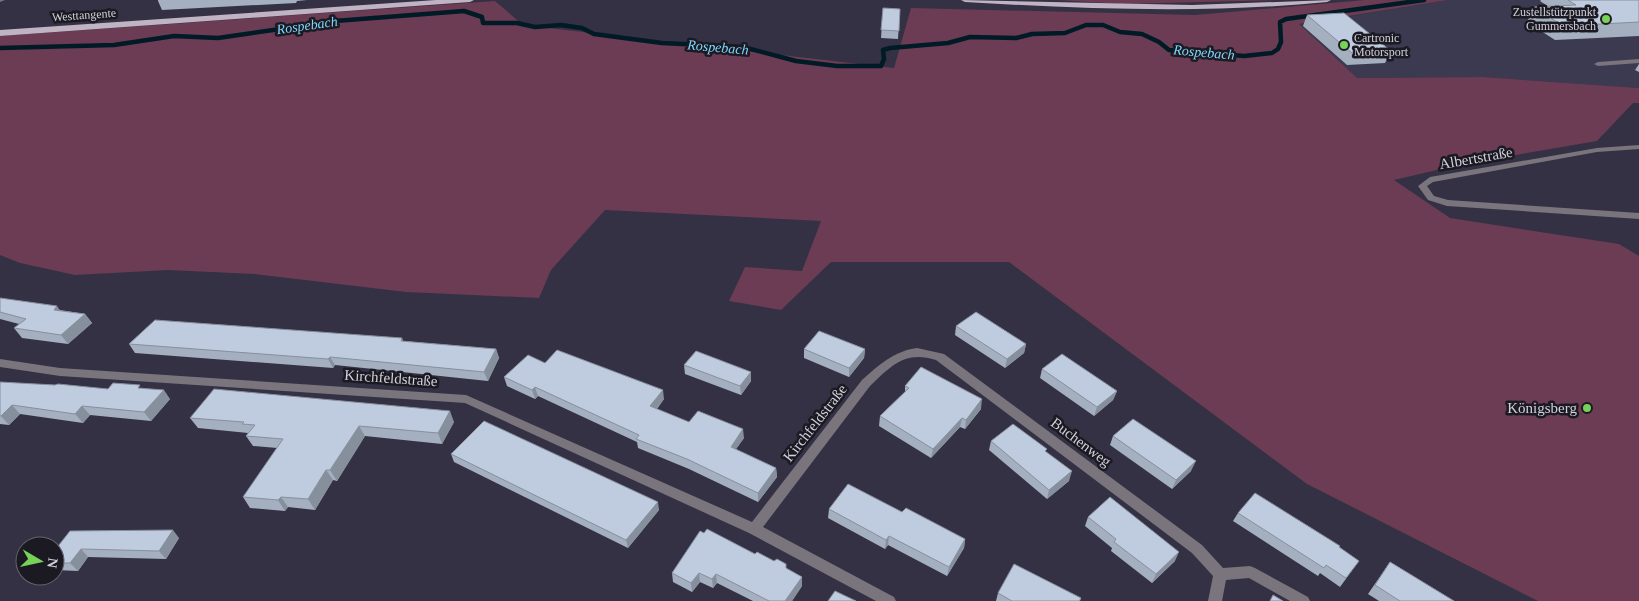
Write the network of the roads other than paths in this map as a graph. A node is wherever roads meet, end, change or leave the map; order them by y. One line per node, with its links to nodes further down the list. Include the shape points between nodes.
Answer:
1 (470, 0): 4 (main road, Westtangente)
2 (965, 0): 3 (main road, via 1211,8)
3 (1328, 0)
4 (0, 33)
5 (1639, 61): 6 (street)
6 (1598, 64)
7 (1639, 147): 8 (street, Albertstraße, via 1597,150 1430,180 1422,186 1431,198 1446,202)
8 (1639, 216)
9 (914, 350): 11 (street, Kirchfeldstraße, via 888,362 866,383); 12 (street, Buchenweg, via 940,357 1197,549)
10 (0, 363): 11 (street, Kirchfeldstraße, via 60,372 466,399)
11 (754, 529): 13 (street, Kirchfeldstraße)
12 (1220, 574): 14 (street); 15 (street, via 1250,572)
13 (889, 601)
14 (1215, 601)
15 (1303, 601)

